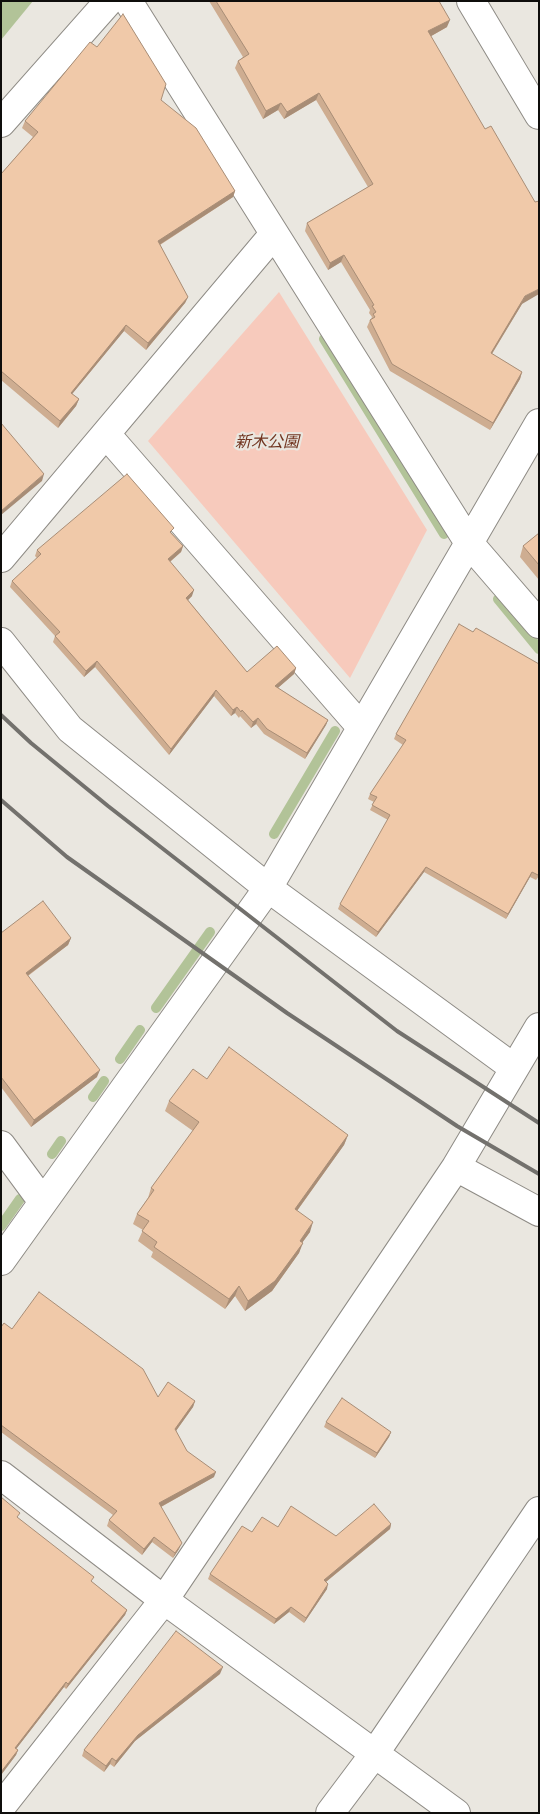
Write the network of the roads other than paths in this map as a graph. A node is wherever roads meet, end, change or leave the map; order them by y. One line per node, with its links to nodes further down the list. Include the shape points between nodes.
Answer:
1 (109, 1): 5 (street)
2 (128, 1): 6 (street)
3 (471, 1): 4 (street)
4 (539, 114)
5 (1, 123)
6 (274, 234): 8 (street); 9 (street)
7 (539, 423): 9 (street)
8 (106, 434): 10 (street); 13 (street)
9 (469, 543): 11 (street); 13 (street)
10 (1, 558)
11 (539, 624)
12 (1, 642): 14 (street, via 70,729)
13 (362, 728): 14 (street)
14 (268, 888): 16 (street); 19 (street)
15 (539, 1027): 16 (street)
16 (514, 1068): 18 (street)
17 (1, 1145): 19 (street)
18 (456, 1167): 20 (street); 24 (street)
19 (44, 1202): 21 (street)
20 (539, 1212)
21 (1, 1261)
22 (1, 1475): 24 (street)
23 (539, 1511): 25 (street)
24 (164, 1600): 25 (street); 26 (street)
25 (375, 1753): 27 (street); 28 (street)
26 (1, 1807)
27 (330, 1813)
28 (456, 1813)

